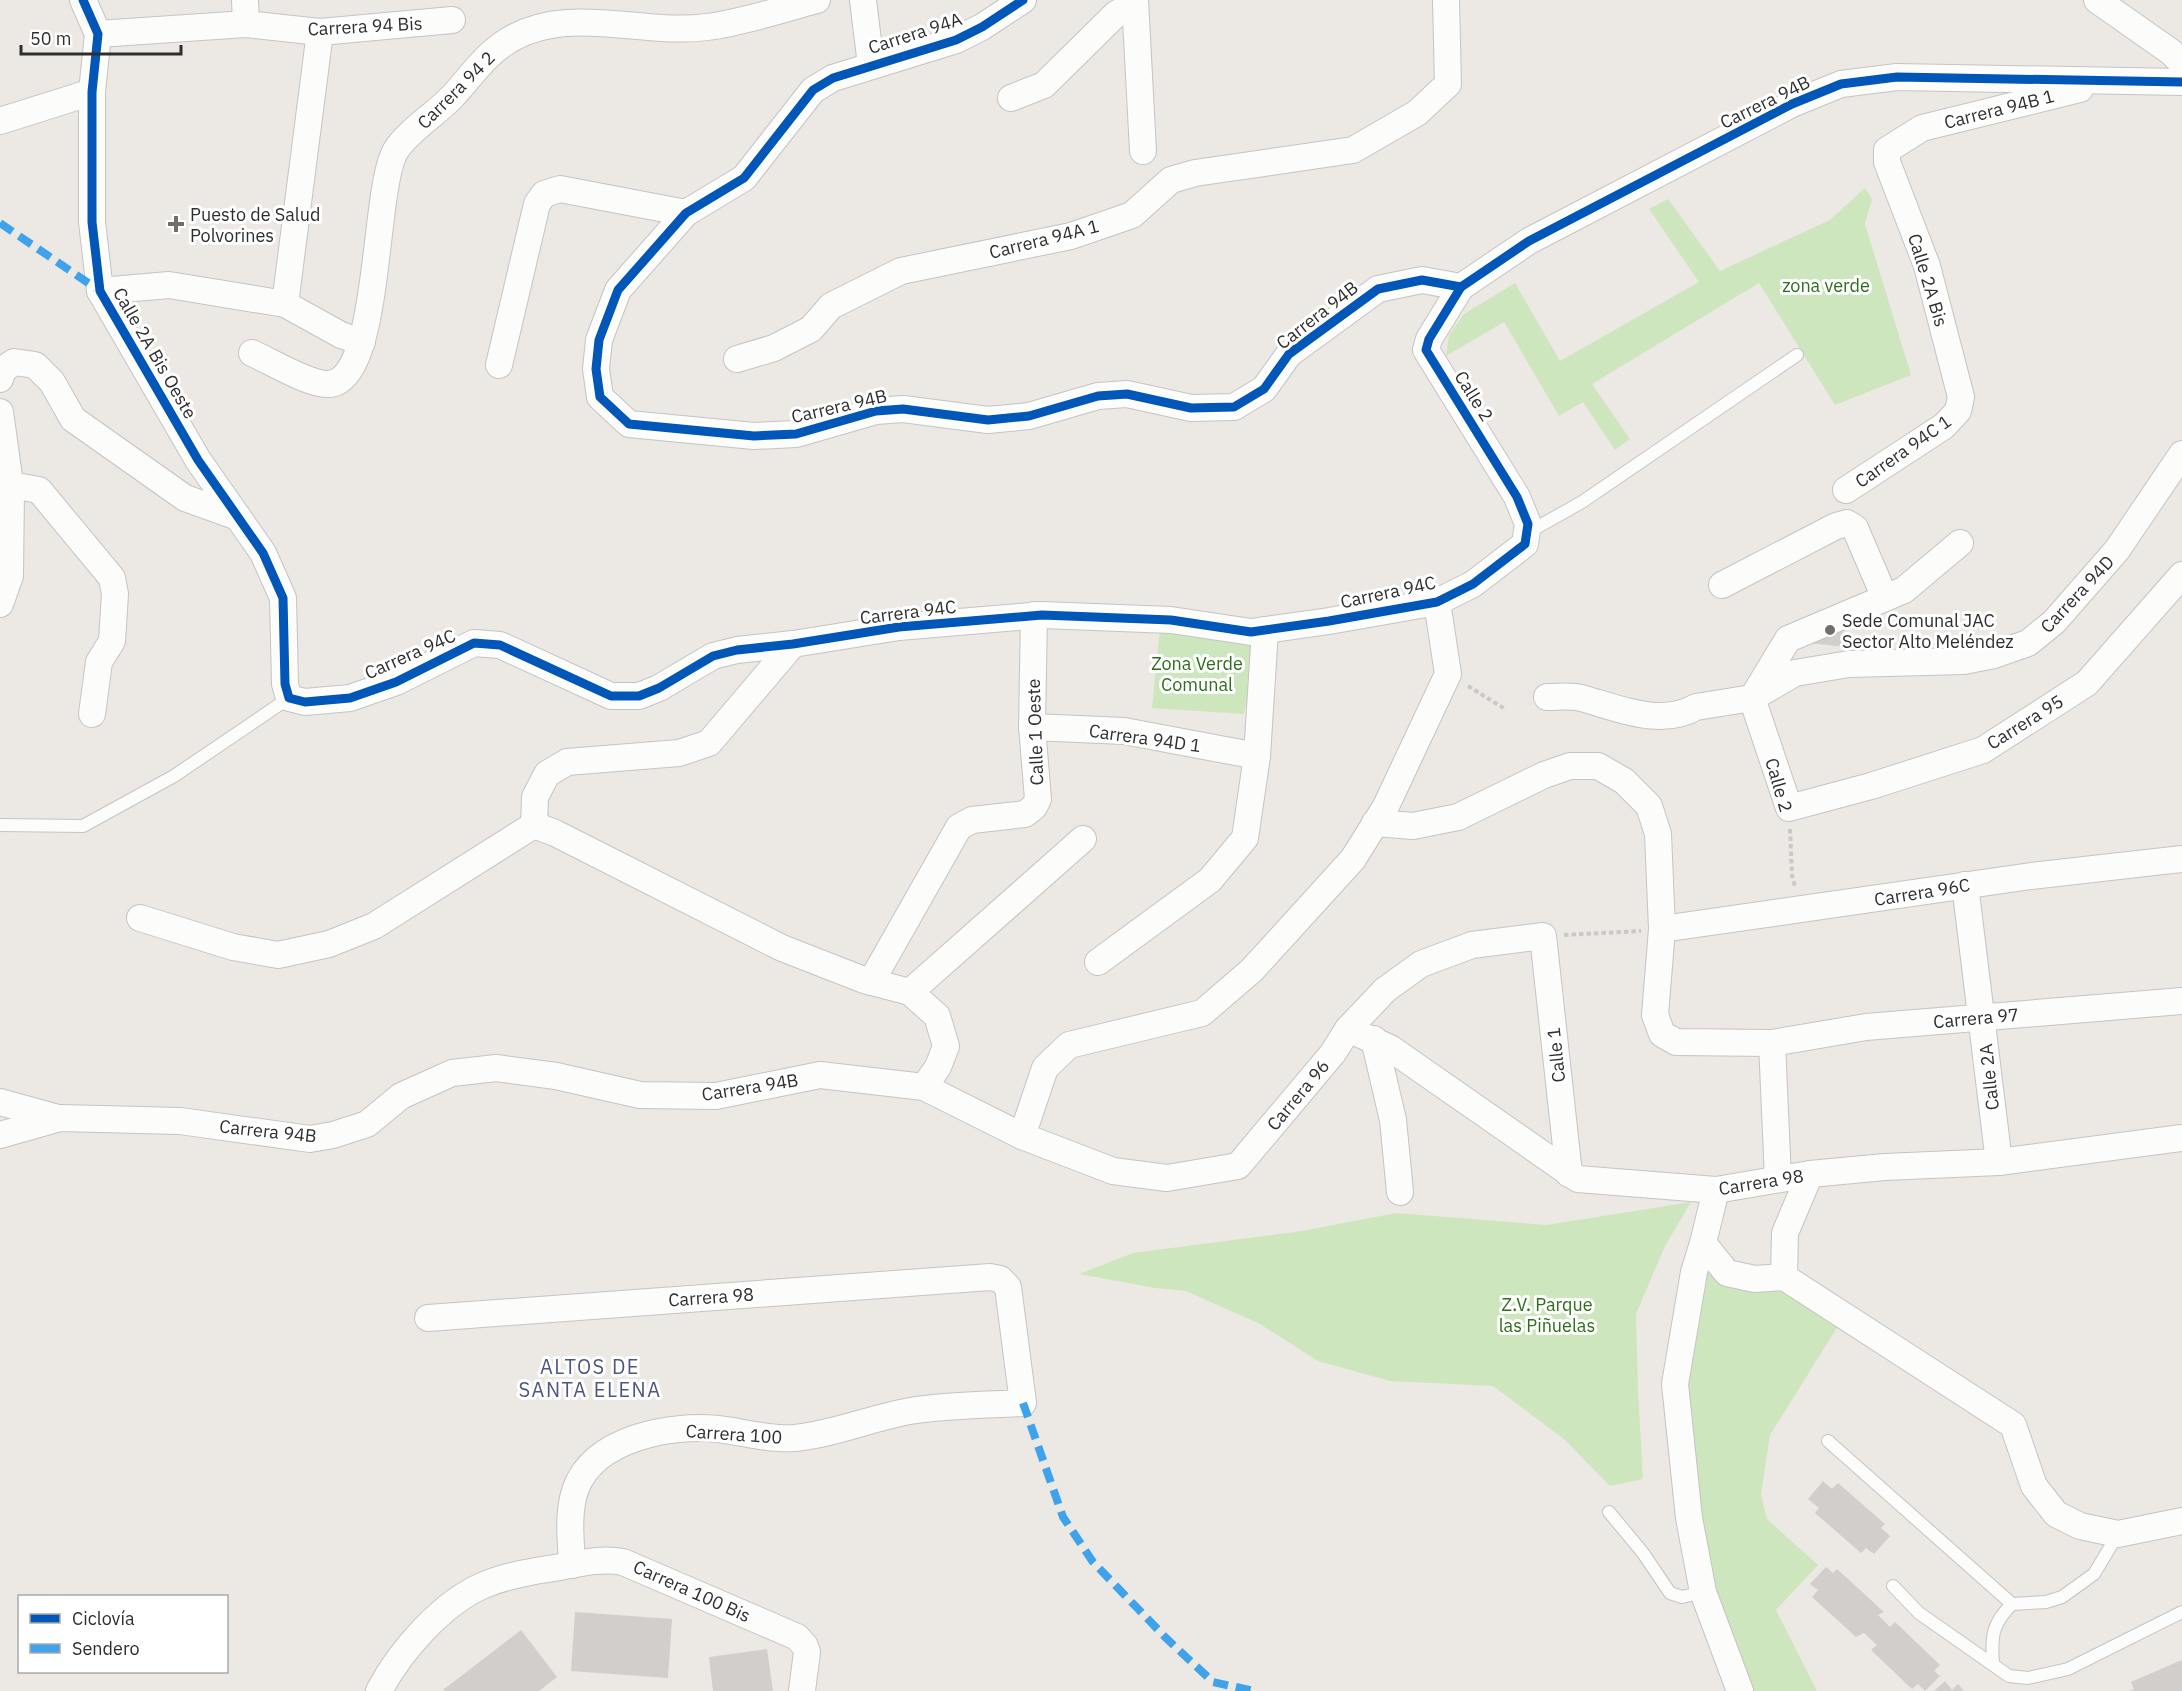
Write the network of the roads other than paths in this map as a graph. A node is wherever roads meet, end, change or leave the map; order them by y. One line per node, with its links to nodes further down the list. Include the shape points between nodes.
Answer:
1 (83, 0): 11 (street, Calle 2A Bis Oeste)
2 (817, 0): 25 (street, Carrera 94 2, via 707,27 576,22 534,29 507,41 485,58 452,98 396,150 385,183)
3 (863, 0): 13 (street)
4 (1023, 0): 13 (street, Carrera 94A, via 956,40)
5 (1446, 0): 28 (street, Carrera 94A 1, via 1448,84 1418,113 1353,150 1195,173 1171,180 1132,215 1071,236 902,271 831,306 811,329 774,348)
6 (2097, 0): 12 (street)
7 (1135, 1): 17 (street, via 1116,14 1044,86); 20 (street)
8 (245, 12): 10 (street, Carrera 94 Bis); 11 (street, Carrera 94 Bis)
9 (452, 20): 10 (street, Carrera 94 Bis)
10 (320, 32): 24 (street)
11 (98, 34): 16 (street, Calle 2A Bis Oeste)
12 (2182, 63)
13 (871, 65): 21 (street, Carrera 94A, via 833,78 813,90 744,178)
14 (2115, 81): 15 (street, Carrera 94B); 19 (street, Carrera 94B 1, via 1922,128); 22 (street, Carrera 94B, via 1897,77 1841,84 1792,104 1530,242)
15 (2182, 82)
16 (92, 92): 18 (street); 23 (street, Calle 2A Bis Oeste, via 92,222)
17 (1011, 98)
18 (0, 121)
19 (1887, 150): 31 (street, Calle 2A Bis, via 1887,162 1927,267 1961,397)
20 (1143, 151)
21 (686, 213): 22 (street, Carrera 94B, via 618,291 599,340 596,369 600,397 629,424 754,436 796,434 876,411 903,408 988,420 1029,416 1098,396 1127,394 1191,408 1234,407 1263,389 1289,354 1378,289 1422,280); 29 (street, via 560,189 544,194 537,204)
22 (1461, 287): 38 (street, Calle 2, via 1426,350 1517,497)
23 (100, 291): 24 (street, via 169,285); 36 (street, Calle 2A Bis Oeste, via 198,460)
24 (285, 304): 25 (street, via 341,335)
25 (362, 342): 26 (street, Carrera 94 2, via 356,360 341,380 328,385)
26 (252, 352)
27 (1797, 355): 38 (lane, via 1582,502)
28 (737, 359)
29 (499, 364)
30 (0, 378): 36 (street, via 3,370 14,362 35,365 52,382 73,419 185,498)
31 (1958, 411): 34 (street, Carrera 94C 1, via 1944,426)
32 (0, 412): 35 (street)
33 (2182, 454): 50 (street, Carrera 94D, via 2117,550 2054,622 2028,643 1964,661 1849,664 1794,673)
34 (1846, 490)
35 (11, 491): 37 (street); 51 (street, via 21,487 39,490 112,578 112,641 99,662)
36 (238, 518): 49 (street, Calle 2A Bis Oeste, via 263,553 283,598 285,684)
37 (5, 521): 44 (street, via 10,576)
38 (1527, 529): 43 (street, Carrera 94C, via 1525,544 1473,584)
39 (1960, 543): 42 (street, via 1904,590)
40 (2182, 575): 54 (street, Carrera 95, via 2087,683 1983,750)
41 (1722, 585): 42 (street, via 1847,523 1855,528)
42 (1885, 598): 50 (street, via 1788,639)
43 (1437, 602): 46 (street, Carrera 94C); 55 (street, via 1448,674)
44 (0, 604)
45 (1034, 615): 46 (street, Carrera 94C, via 1171,620 1251,632); 47 (street, Carrera 94C, via 899,627); 52 (street, Calle 1 Oeste)
46 (1265, 630): 53 (street)
47 (793, 644): 49 (street, Carrera 94C, via 713,656 639,696 611,696 500,645 474,643 396,682 350,698 305,702); 57 (street, via 710,743 679,753 567,762 547,774 535,797)
48 (1547, 697): 50 (street, via 1579,697 1638,715 1668,714)
49 (289, 698): 56 (lane, via 174,776 83,826)
50 (1752, 698): 54 (street, Calle 2)
51 (92, 714)
52 (1032, 727): 53 (street, Carrera 94D 1, via 1124,731); 65 (street, Calle 1 Oeste, via 1038,799 1034,807 1025,814 972,820 959,827)
53 (1257, 756): 64 (street, via 1245,838 1210,880)
54 (1789, 808)
55 (1375, 823): 62 (street, Carrera 97, via 1413,826 1458,817 1544,775 1570,766 1598,766 1624,781 1649,806 1658,834); 76 (street, via 1353,859 1252,970 1202,1013 1069,1045 1045,1068)
56 (0, 825)
57 (534, 825): 61 (street, via 374,926 328,944 278,955 233,947); 65 (street, via 782,948)
58 (1083, 840): 66 (street)
59 (2182, 859): 60 (street, Carrera 96C)
60 (1965, 885): 62 (street, Carrera 96C); 68 (street, Calle 2A)
61 (140, 918)
62 (1662, 929): 71 (street, Carrera 97, via 1655,1015 1662,1034 1676,1042)
63 (1543, 936): 69 (street, Carrera 96, via 1472,945 1421,964 1385,990); 79 (street, Calle 1)
64 (1098, 962)
65 (871, 982): 66 (street)
66 (910, 992): 72 (street, via 937,1016 946,1046)
67 (2182, 1001): 68 (street, Carrera 97)
68 (1983, 1017): 71 (street, Carrera 97, via 1866,1027); 78 (street, Calle 2A)
69 (1348, 1029): 70 (street, Carrera 98); 76 (street, Carrera 96, via 1333,1053 1238,1166 1167,1178 1113,1171)
70 (1374, 1040): 79 (street, Carrera 98); 83 (street, via 1393,1120)
71 (1772, 1043): 81 (street)
72 (924, 1088): 74 (street, Carrera 94B, via 820,1075 716,1096 640,1095 556,1076 496,1068 452,1073 401,1096 368,1124 310,1138 180,1121); 76 (street, Carrera 96)
73 (0, 1102): 74 (street)
74 (60, 1118): 75 (street, Carrera 94B)
75 (0, 1135)
76 (1022, 1136)
77 (2182, 1138): 78 (street, Carrera 98)
78 (1999, 1162): 80 (street, Carrera 98)
79 (1569, 1174): 82 (street, Carrera 98, via 1578,1179)
80 (1810, 1174): 81 (street, Carrera 98); 86 (street, via 1785,1233)
81 (1778, 1179): 82 (street, Carrera 98)
82 (1716, 1190): 84 (street)
83 (1400, 1192)
84 (1703, 1243): 85 (street); 87 (street)
85 (1727, 1273): 86 (street, via 1755,1279); 87 (street)
86 (1784, 1277): 93 (street, via 2013,1425 2034,1486 2056,1514 2080,1526)
87 (1691, 1285): 96 (street, via 1675,1384 1689,1518)
88 (428, 1318): 89 (street, Carrera 98, via 995,1277 1005,1282 1010,1293)
89 (1023, 1403): 94 (street, Carrera 100, via 918,1410 793,1438 700,1428 632,1439 604,1454 587,1469 576,1487 570,1524)
90 (1828, 1441): 97 (lane)
91 (1609, 1512): 96 (lane, via 1670,1593 1682,1597)
92 (2182, 1521): 93 (street)
93 (2118, 1534): 97 (lane, via 2094,1574 2062,1597)
94 (572, 1565): 100 (street, Carrera 100 Bis, via 518,1574 468,1594 419,1635); 101 (street, Carrera 100 Bis, via 596,1560 623,1562 793,1635 805,1646)
95 (1893, 1586): 99 (lane, via 1919,1613)
96 (1703, 1592): 102 (street)
97 (2012, 1604): 99 (lane, via 1994,1629)
98 (2182, 1612): 99 (lane, via 2068,1669 2028,1678 2009,1676)
99 (1993, 1664)
100 (379, 1691)
101 (802, 1691)
102 (1740, 1691)

